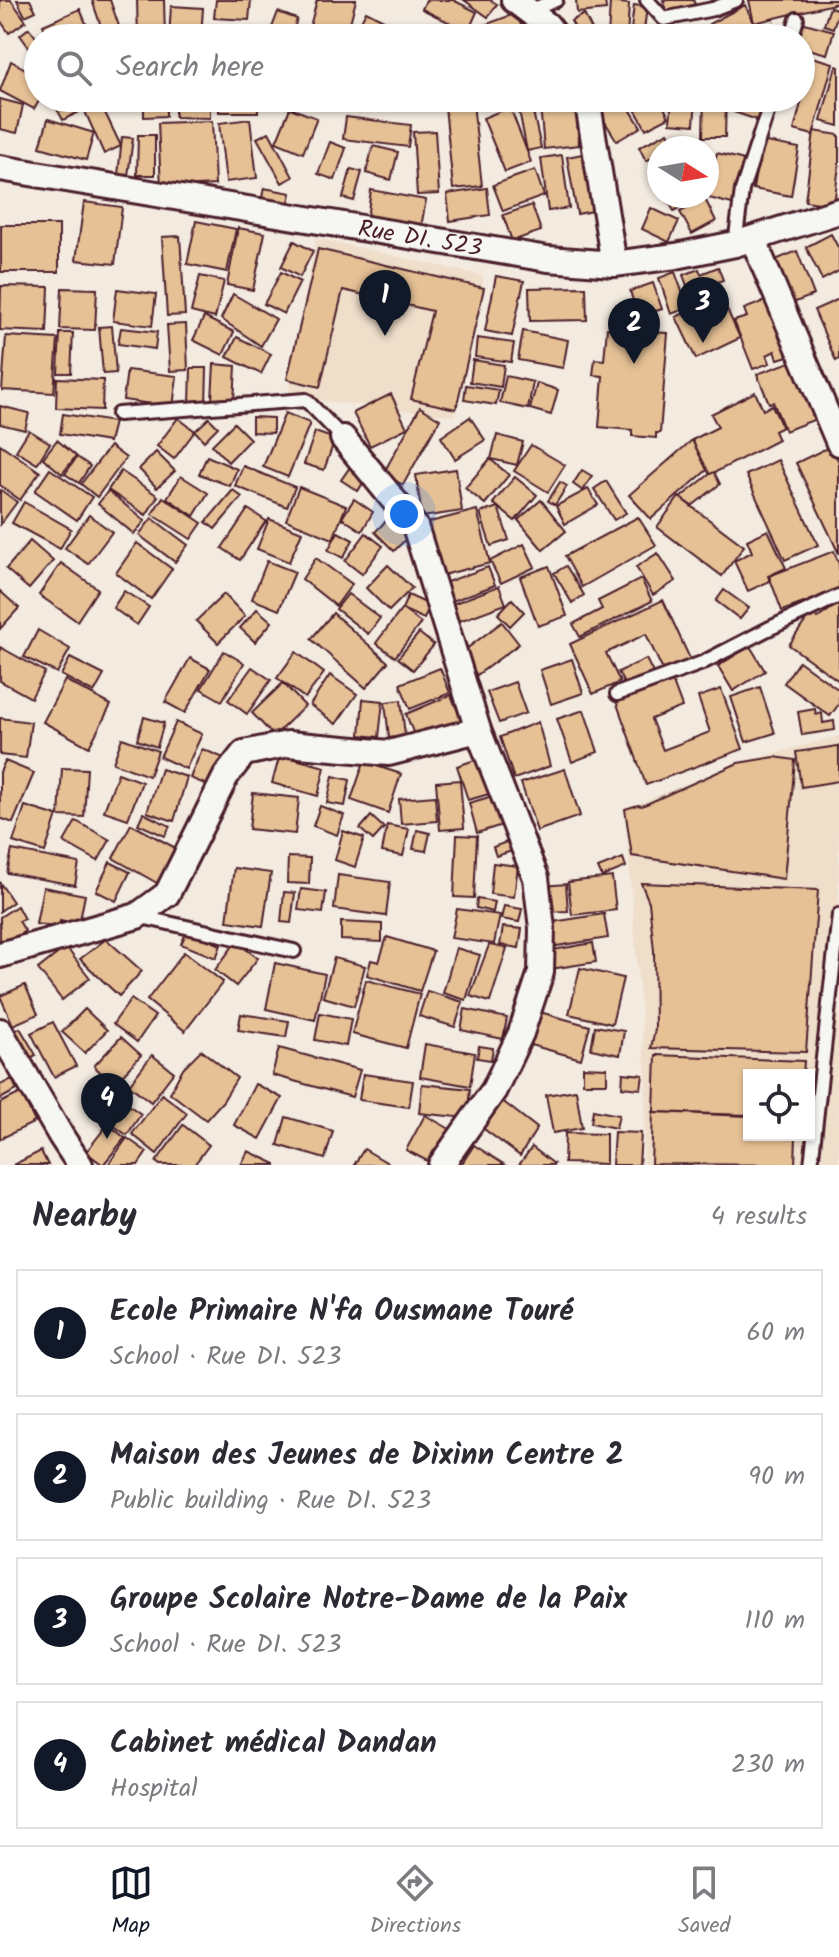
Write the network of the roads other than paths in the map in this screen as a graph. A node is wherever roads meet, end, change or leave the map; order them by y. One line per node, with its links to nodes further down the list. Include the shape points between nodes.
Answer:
1 (556, 0): 4 (lane)
2 (647, 0): 3 (lane, via 664,19)
3 (736, 0)
4 (522, 5): 6 (street)
5 (797, 19): 7 (lane)
6 (546, 24)
7 (795, 24)
8 (589, 112): 13 (street)
9 (767, 112): 12 (lane, via 742,190)
10 (0, 168): 13 (street, Rue DI. 523, via 548,259)
11 (839, 211): 12 (street, Rue DI. 523)
12 (744, 242): 13 (street, Rue DI. 523); 16 (street)
13 (614, 264)
14 (118, 414): 15 (lane, via 306,400)
15 (343, 438): 19 (street, via 415,526)
16 (839, 443)
17 (839, 596): 18 (lane, via 702,663)
18 (617, 694)
19 (478, 730): 21 (street, via 389,753 288,744 244,753 226,776 167,894); 26 (street, via 536,878 541,972 494,1090)
20 (839, 915): 27 (lane)
21 (137, 916): 22 (lane); 23 (street)
22 (294, 951)
23 (0, 955)
24 (0, 1031): 25 (street)
25 (80, 1165)
26 (441, 1165)
27 (811, 1165)

